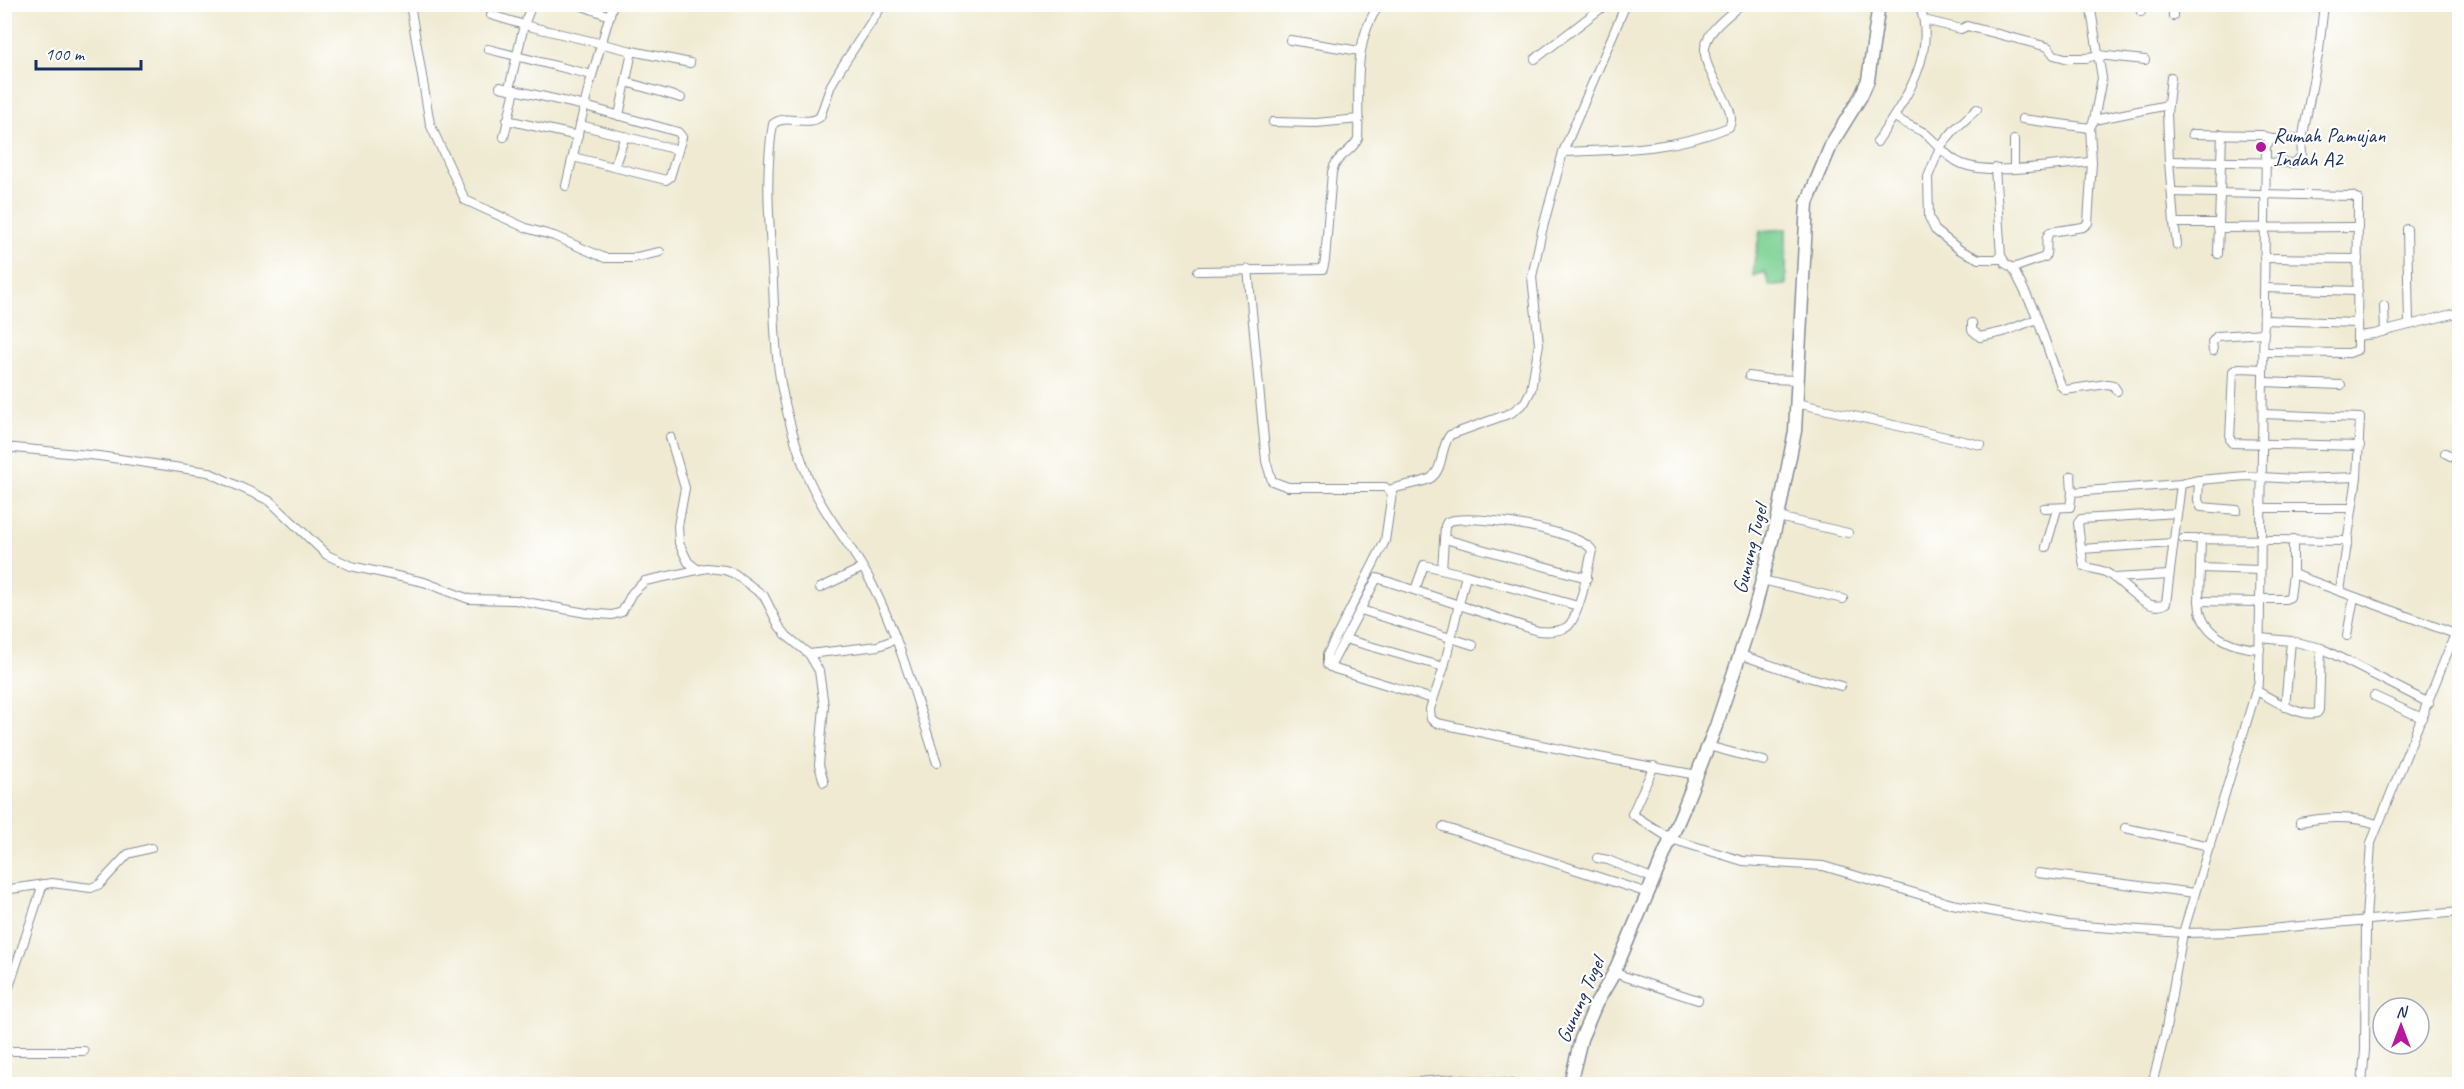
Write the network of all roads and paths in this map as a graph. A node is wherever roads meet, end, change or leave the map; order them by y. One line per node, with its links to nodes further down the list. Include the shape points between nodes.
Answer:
1 (410, 4): 76 (street, via 430,124 465,200 605,258)
2 (532, 4): 18 (street)
3 (577, 4): 15 (street)
4 (613, 4): 15 (street)
5 (883, 4): 137 (street, via 831,85 823,114 817,120 776,122 769,146 769,229 777,357 787,405 807,475 826,514)
6 (1380, 4): 23 (street)
7 (1741, 4): 57 (street, via 1712,32 1704,50 1731,115 1729,127 1658,147)
8 (1879, 4): 100 (main road, Gunung Tugel, via 1868,80 1832,143 1807,202)
9 (1919, 4): 17 (street)
10 (2090, 4): 24 (street)
11 (2173, 4): 16 (street)
12 (2324, 4): 52 (street)
13 (1625, 5): 26 (street, via 1600,9); 57 (street)
14 (491, 15): 18 (street)
15 (610, 16): 20 (street)
16 (2173, 16)
17 (1924, 20): 24 (street, via 1960,29 1967,26 2048,47 2054,55 2065,58); 39 (street, via 1923,59)
18 (524, 25): 20 (street); 25 (street)
19 (1290, 40): 23 (street)
20 (601, 44): 22 (street); 29 (street)
21 (488, 49): 25 (street)
22 (632, 51): 28 (street); 31 (street)
23 (1360, 51): 40 (street)
24 (2098, 55): 27 (street); 44 (street, via 2102,78)
25 (516, 56): 29 (street); 33 (street)
26 (1535, 59)
27 (2145, 60)
28 (690, 63)
29 (592, 75): 36 (street)
30 (2171, 77): 35 (street)
31 (626, 82): 34 (street); 38 (street)
32 (500, 87): 33 (street)
33 (512, 89): 36 (street); 42 (street)
34 (681, 98)
35 (2168, 105): 44 (street); 59 (street)
36 (585, 106): 38 (street); 45 (street)
37 (1977, 109): 55 (street)
38 (620, 116): 56 (street, via 678,132 682,137)
39 (1894, 116): 54 (street); 55 (street)
40 (1359, 119): 43 (street); 82 (street, via 1356,143 1334,165 1323,269)
41 (2022, 119): 44 (street)
42 (507, 120): 48 (street); 49 (street)
43 (1273, 122)
44 (2092, 124): 61 (street)
45 (580, 125): 49 (street); 50 (street)
46 (2192, 134): 47 (street)
47 (2222, 134): 51 (street, via 2262,135); 62 (street)
48 (504, 136)
49 (578, 136): 58 (street)
50 (625, 136): 56 (street); 60 (street)
51 (2271, 139): 52 (street); 63 (street, via 2266,142)
52 (2301, 139): 63 (street, via 2302,155 2298,161)
53 (2014, 140): 65 (street)
54 (1877, 142)
55 (1940, 147): 64 (street, via 1963,164); 79 (street, via 1928,177 1929,217 1935,230 1979,259)
56 (678, 150): 58 (street, via 666,180)
57 (1563, 152): 118 (street, via 1532,277 1539,344 1525,402 1511,413 1450,435 1437,472 1431,478)
58 (573, 157): 66 (street)
59 (2169, 161): 62 (street); 67 (street)
60 (616, 162)
61 (2092, 162): 65 (street); 81 (street, via 2088,223 2050,232 2045,257)
62 (2221, 162): 63 (street); 69 (street)
63 (2265, 162): 68 (street)
64 (1995, 168): 65 (street); 79 (street)
65 (2014, 168)
66 (566, 186)
67 (2172, 192): 69 (street); 70 (street)
68 (2264, 193): 69 (street); 72 (street, via 2355,196); 73 (street)
69 (2219, 194): 71 (street)
70 (2174, 223): 71 (street); 75 (street)
71 (2218, 226): 73 (street); 77 (street)
72 (2358, 227): 73 (street); 80 (street)
73 (2264, 228): 78 (street)
74 (2406, 229): 92 (street)
75 (2177, 245)
76 (660, 252)
77 (2218, 254)
78 (2264, 258): 80 (street); 84 (street)
79 (2003, 259): 81 (street)
80 (2358, 259): 85 (street)
81 (2013, 268): 88 (street)
82 (1248, 269): 83 (street); 118 (street, via 1266,461 1272,481 1288,487)
83 (1198, 271)
84 (2265, 288): 85 (street); 89 (street)
85 (2358, 291): 91 (street)
86 (2384, 306): 93 (street)
87 (2460, 312): 92 (street)
88 (2037, 319): 90 (street, via 1980,337 1972,330); 103 (street, via 2062,388 2107,384)
89 (2265, 320): 91 (street); 94 (street)
90 (1972, 323)
91 (2357, 323): 95 (street)
92 (2409, 325): 93 (street)
93 (2385, 331): 95 (street)
94 (2264, 333): 96 (street, via 2217,336 2212,342); 97 (street)
95 (2357, 336): 97 (street, via 2353,352)
96 (2213, 351)
97 (2264, 352): 98 (street)
98 (2263, 369): 101 (street); 108 (street, via 2233,371 2230,439 2234,444)
99 (1749, 376): 100 (street)
100 (1798, 380): 104 (main road, Gunung Tugel)
101 (2263, 382): 102 (street); 105 (street)
102 (2341, 385)
103 (2117, 391)
104 (1797, 403): 107 (street); 126 (main road, Gunung Tugel)
105 (2263, 414): 108 (street); 109 (street, via 2359,416)
106 (670, 437): 139 (street, via 685,488 679,543 688,562)
107 (1981, 445)
108 (2263, 445): 109 (street); 114 (street)
109 (2360, 446): 115 (street)
110 (4, 447): 139 (street, via 208,472 270,501 336,560 424,582 468,599 515,600 612,615 622,612 632,593 645,581)
111 (2445, 453): 112 (street)
112 (2460, 461)
113 (2071, 476): 119 (street)
114 (2262, 476): 115 (street); 116 (street); 121 (street)
115 (2357, 477): 122 (street)
116 (2199, 480): 117 (street); 124 (street, via 2201,507)
117 (2181, 484): 119 (street); 125 (street)
118 (1390, 490): 171 (street, via 1384,541 1327,655)
119 (2072, 492): 123 (street, via 2070,507)
120 (2044, 508): 123 (street)
121 (2261, 508): 122 (street); 131 (street)
122 (2352, 508): 133 (street)
123 (2057, 509): 135 (street)
124 (2236, 510)
125 (2177, 513): 134 (street); 136 (street, via 2082,519 2078,523)
126 (1778, 517): 127 (street); 147 (main road, Gunung Tugel)
127 (1848, 533)
128 (2201, 538): 130 (street); 131 (street); 138 (street)
129 (1445, 539): 140 (street); 145 (street); 145 (street, via 1447,522 1458,518 1506,521 1577,538 1592,550)
130 (2183, 539)
131 (2261, 539): 132 (street); 141 (street)
132 (2293, 539): 133 (street); 142 (street)
133 (2348, 541): 150 (street)
134 (2173, 543): 136 (street); 144 (street)
135 (2046, 547)
136 (2081, 549): 146 (street, via 2084,566)
137 (862, 568): 148 (street); 163 (street)
138 (2200, 568): 141 (street); 154 (street)
139 (697, 569): 169 (street, via 725,570 742,579 764,596 787,636)
140 (1442, 569): 143 (street); 149 (street, via 1425,565)
141 (2260, 570): 153 (street)
142 (2293, 574): 150 (street); 153 (street, via 2290,597)
143 (1466, 575): 155 (street); 156 (street)
144 (2169, 575): 146 (street); 146 (street, via 2166,603 2157,607 2147,604)
145 (1587, 578): 156 (street)
146 (2114, 578)
147 (1762, 580): 152 (street); 170 (main road, Gunung Tugel)
148 (820, 588)
149 (1415, 590): 155 (street); 157 (street, via 1377,578)
150 (2340, 591): 151 (street)
151 (2354, 597): 159 (street); 160 (street)
152 (1844, 599)
153 (2260, 600): 154 (street); 162 (street)
154 (2199, 601): 168 (street, via 2207,626 2223,639 2236,647)
155 (1459, 604): 156 (street, via 1550,632 1570,624); 161 (street)
156 (1578, 606)
157 (1360, 610): 161 (street); 164 (street)
158 (2460, 619): 159 (street)
159 (2457, 635): 177 (street)
160 (2347, 636)
161 (1451, 637): 166 (street); 172 (street)
162 (2260, 638): 165 (street); 168 (street)
163 (896, 639): 169 (street, via 878,646); 182 (street)
164 (1345, 639): 171 (street); 172 (street)
165 (2291, 641): 167 (street); 178 (street)
166 (1473, 645)
167 (2321, 648): 177 (street); 178 (street, via 2319,710 2314,715)
168 (2260, 650): 174 (street)
169 (809, 654): 185 (street, via 819,671 824,706 819,765)
170 (1741, 655): 173 (street); 180 (main road, Gunung Tugel)
171 (1330, 667): 176 (street)
172 (1443, 667): 176 (street)
173 (1841, 686)
174 (2257, 691): 178 (street); 191 (street)
175 (2374, 696): 179 (street)
176 (1433, 699): 183 (street, via 1430,715 1437,723)
177 (2429, 703): 179 (street)
178 (2285, 706)
179 (2422, 718): 187 (street)
180 (1708, 746): 181 (street); 184 (main road, Gunung Tugel)
181 (1764, 761)
182 (937, 764)
183 (1654, 766): 184 (street); 190 (street, via 1632,814)
184 (1696, 775): 190 (main road, Gunung Tugel)
185 (824, 782)
186 (2300, 822): 187 (street, via 2336,818)
187 (2377, 824): 201 (street, via 2371,843)
188 (1443, 827): 198 (street)
189 (2125, 828): 191 (street)
190 (1671, 839): 195 (main road, Gunung Tugel); 202 (street, via 1743,861 1823,866 1952,904 2068,925)
191 (2210, 846): 199 (street)
192 (151, 848): 196 (street, via 128,854 93,888)
193 (1597, 858): 195 (street)
194 (2038, 873): 199 (street)
195 (1654, 879): 198 (main road, Gunung Tugel)
196 (43, 884): 197 (street); 204 (street)
197 (4, 890)
198 (1648, 893): 203 (main road, Gunung Tugel)
199 (2195, 893): 202 (street)
200 (2460, 912): 201 (street)
201 (2366, 919): 202 (street, via 2235,932); 212 (street)
202 (2182, 933): 211 (street, via 2165,1034)
203 (1614, 973): 205 (street); 210 (main road, Gunung Tugel, via 1581,1039)
204 (8, 993)
205 (1698, 1000)
206 (4, 1051): 207 (street)
207 (84, 1051)
208 (1394, 1084): 209 (street, via 1454,1079)
209 (1512, 1084)
210 (1570, 1084)
211 (2151, 1084)
212 (2362, 1084)

